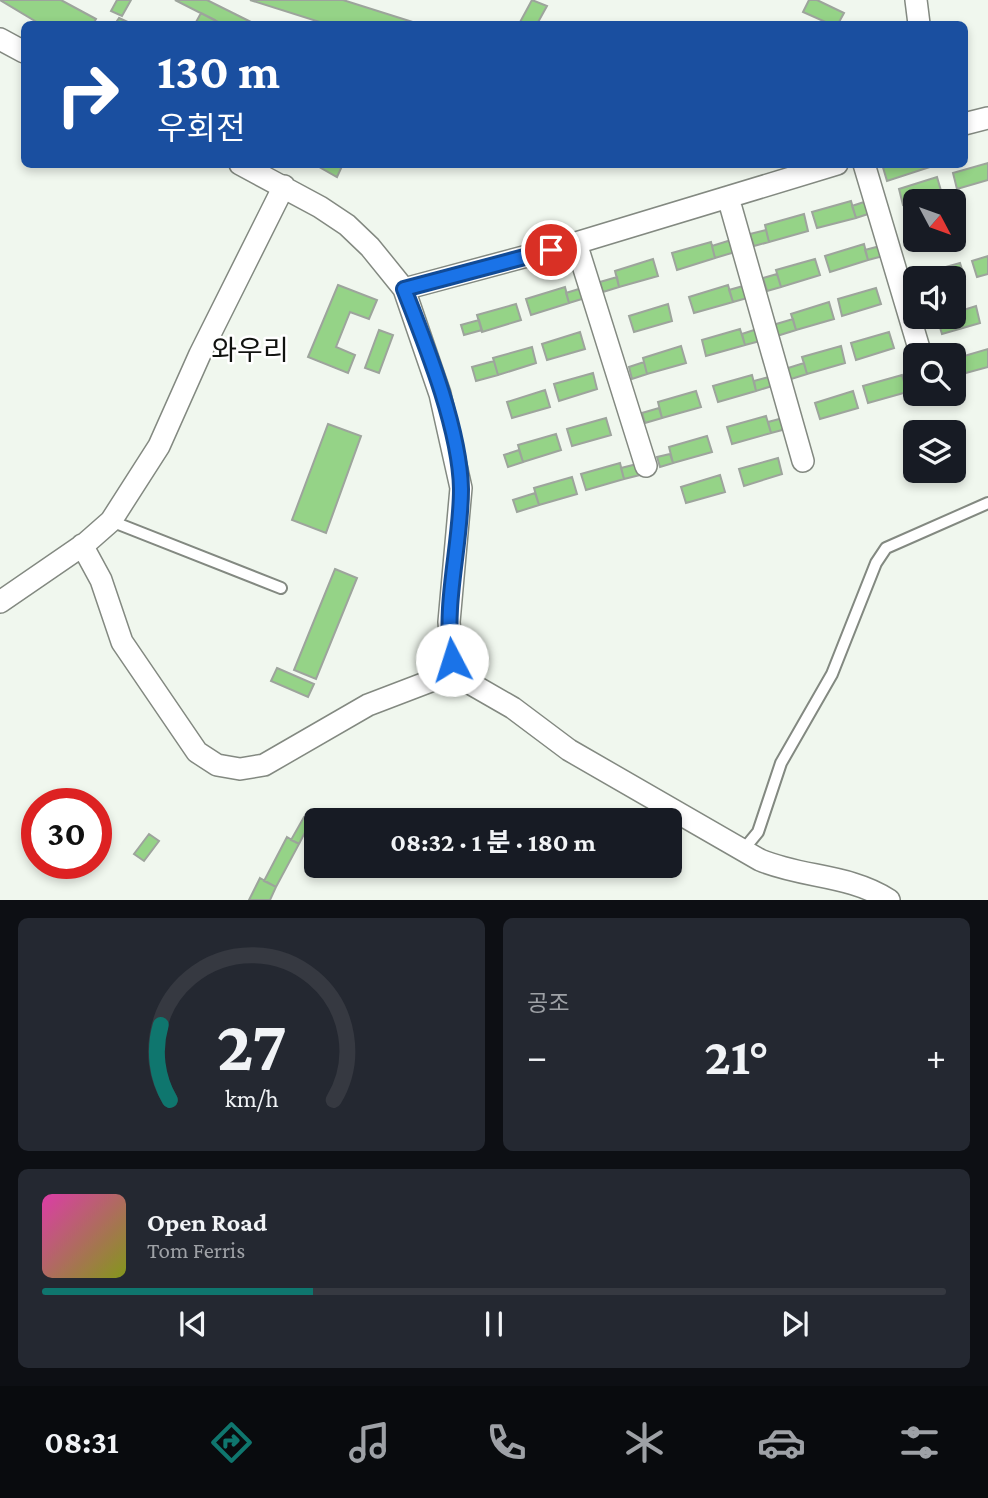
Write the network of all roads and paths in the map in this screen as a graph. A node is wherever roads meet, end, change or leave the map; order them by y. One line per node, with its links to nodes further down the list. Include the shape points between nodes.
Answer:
1 (916, 0): 2 (street)
2 (919, 21)
3 (0, 39): 4 (street)
4 (21, 50)
5 (988, 118): 6 (street)
6 (968, 123)
7 (248, 168): 10 (street)
8 (824, 168): 11 (street)
9 (865, 168): 14 (street)
10 (284, 187): 13 (street, via 347,225); 20 (street, via 159,446)
11 (728, 197): 12 (street); 15 (street)
12 (576, 243): 13 (street); 16 (street)
13 (404, 289): 24 (street, via 440,394 461,488 449,622)
14 (917, 343)
15 (803, 461)
16 (646, 466)
17 (988, 503): 18 (lane)
18 (974, 510): 19 (lane); 25 (lane, via 886,548 832,674 781,763 758,832)
19 (988, 515)
20 (111, 521): 21 (street); 22 (lane)
21 (82, 545): 23 (street); 24 (street, via 101,580 122,642 197,752 217,765 240,769 264,765 368,705)
22 (281, 588)
23 (0, 601)
24 (457, 671): 25 (street, via 569,750)
25 (744, 849): 26 (street, via 771,865 853,881)
26 (889, 900)

